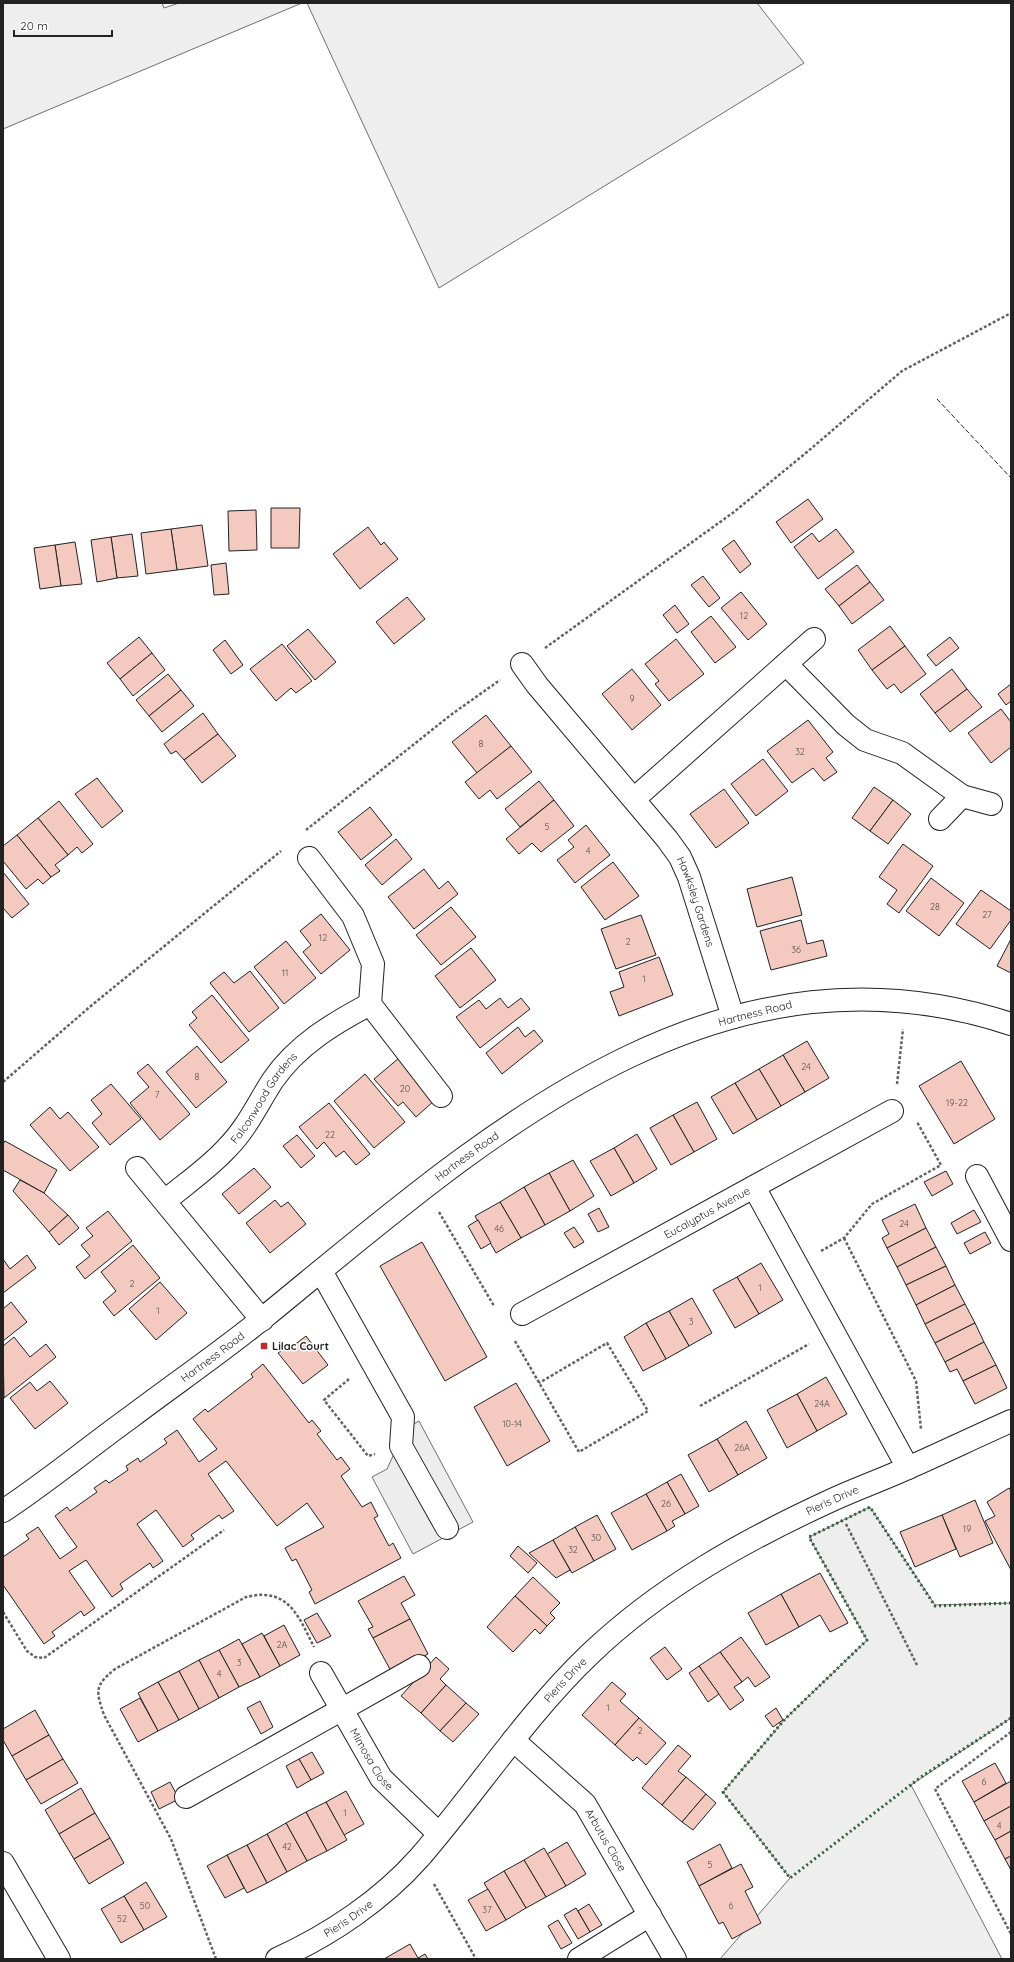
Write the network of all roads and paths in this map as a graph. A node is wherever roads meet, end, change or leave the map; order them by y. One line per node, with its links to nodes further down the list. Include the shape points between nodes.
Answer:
1 (1011, 313): 3 (path, via 902,371 734,512)
2 (814, 639): 4 (street)
3 (522, 664): 6 (street, Hawksley Gardens); 9 (path, via 452,714)
4 (786, 664): 5 (street, via 846,725 865,740 902,753); 6 (street)
5 (962, 796): 7 (street); 8 (street)
6 (634, 799): 14 (street, Hawksley Gardens, via 680,857 689,877)
7 (991, 804)
8 (940, 819)
9 (305, 831)
10 (286, 846): 16 (path, via 92,1005)
11 (309, 858): 13 (street, via 353,916 372,964)
12 (906, 1001): 14 (street, Hartness Road, via 847,999 795,1003); 15 (street, Hartness Road, via 977,1012); 18 (path, via 897,1085)
13 (370, 1004): 17 (street); 22 (street, Falconwood Gardens, via 335,1022 298,1051 274,1079 252,1117 228,1148)
14 (733, 1016): 26 (street, Hartness Road, via 658,1042 528,1112 478,1146)
15 (1011, 1024)
16 (3, 1082)
17 (441, 1096)
18 (900, 1107): 21 (street, Eucalyptus Avenue); 23 (path, via 941,1165 872,1204)
19 (137, 1168): 22 (street)
20 (977, 1176): 24 (street)
21 (754, 1187): 25 (street); 27 (street, Eucalyptus Avenue)
22 (165, 1201): 28 (street)
23 (844, 1238): 25 (path); 35 (path, via 916,1382 921,1437)
24 (1011, 1240)
25 (796, 1265): 29 (street)
26 (321, 1271): 28 (street, Hartness Road); 30 (street)
27 (522, 1314)
28 (262, 1320): 39 (street, Hartness Road)
29 (832, 1331): 32 (path); 35 (street)
30 (371, 1360): 34 (street, via 403,1417); 34 (path, via 324,1400 368,1456)
31 (539, 1383): 36 (path, via 607,1343 648,1411)
32 (700, 1406)
33 (1011, 1421): 37 (street, Pieris Drive)
34 (401, 1446): 40 (street)
35 (897, 1448): 37 (street)
36 (579, 1452)
37 (908, 1468): 38 (street, Pieris Drive)
38 (833, 1500): 43 (path); 48 (street, Pieris Drive, via 734,1550 682,1580 636,1613 590,1653)
39 (6, 1503)
40 (447, 1528)
41 (224, 1530): 42 (path, via 44,1658 35,1657 27,1651)
42 (3, 1612)
43 (917, 1665)
44 (419, 1666): 46 (street)
45 (321, 1673): 46 (street, Mimosa Close); 57 (path, via 322,1661 296,1613 284,1600 266,1595 246,1597 115,1669 102,1680 98,1694 104,1715 171,1839)
46 (342, 1709): 49 (street); 50 (street, Mimosa Close, via 381,1778)
47 (1011, 1732): 54 (path, via 935,1789)
48 (513, 1740): 50 (street, Pieris Drive); 53 (street, Arbutus Close, via 585,1804)
49 (186, 1797)
50 (438, 1833): 51 (street, Pieris Drive)
51 (419, 1858): 55 (street, Pieris Drive, via 357,1913); 58 (path)
52 (3, 1863): 56 (street)
53 (650, 1915): 59 (street); 60 (street, Arbutus Close)
54 (1011, 1934)
55 (290, 1956)
56 (59, 1959)
57 (216, 1959)
58 (476, 1959)
59 (579, 1959)
60 (675, 1959)

